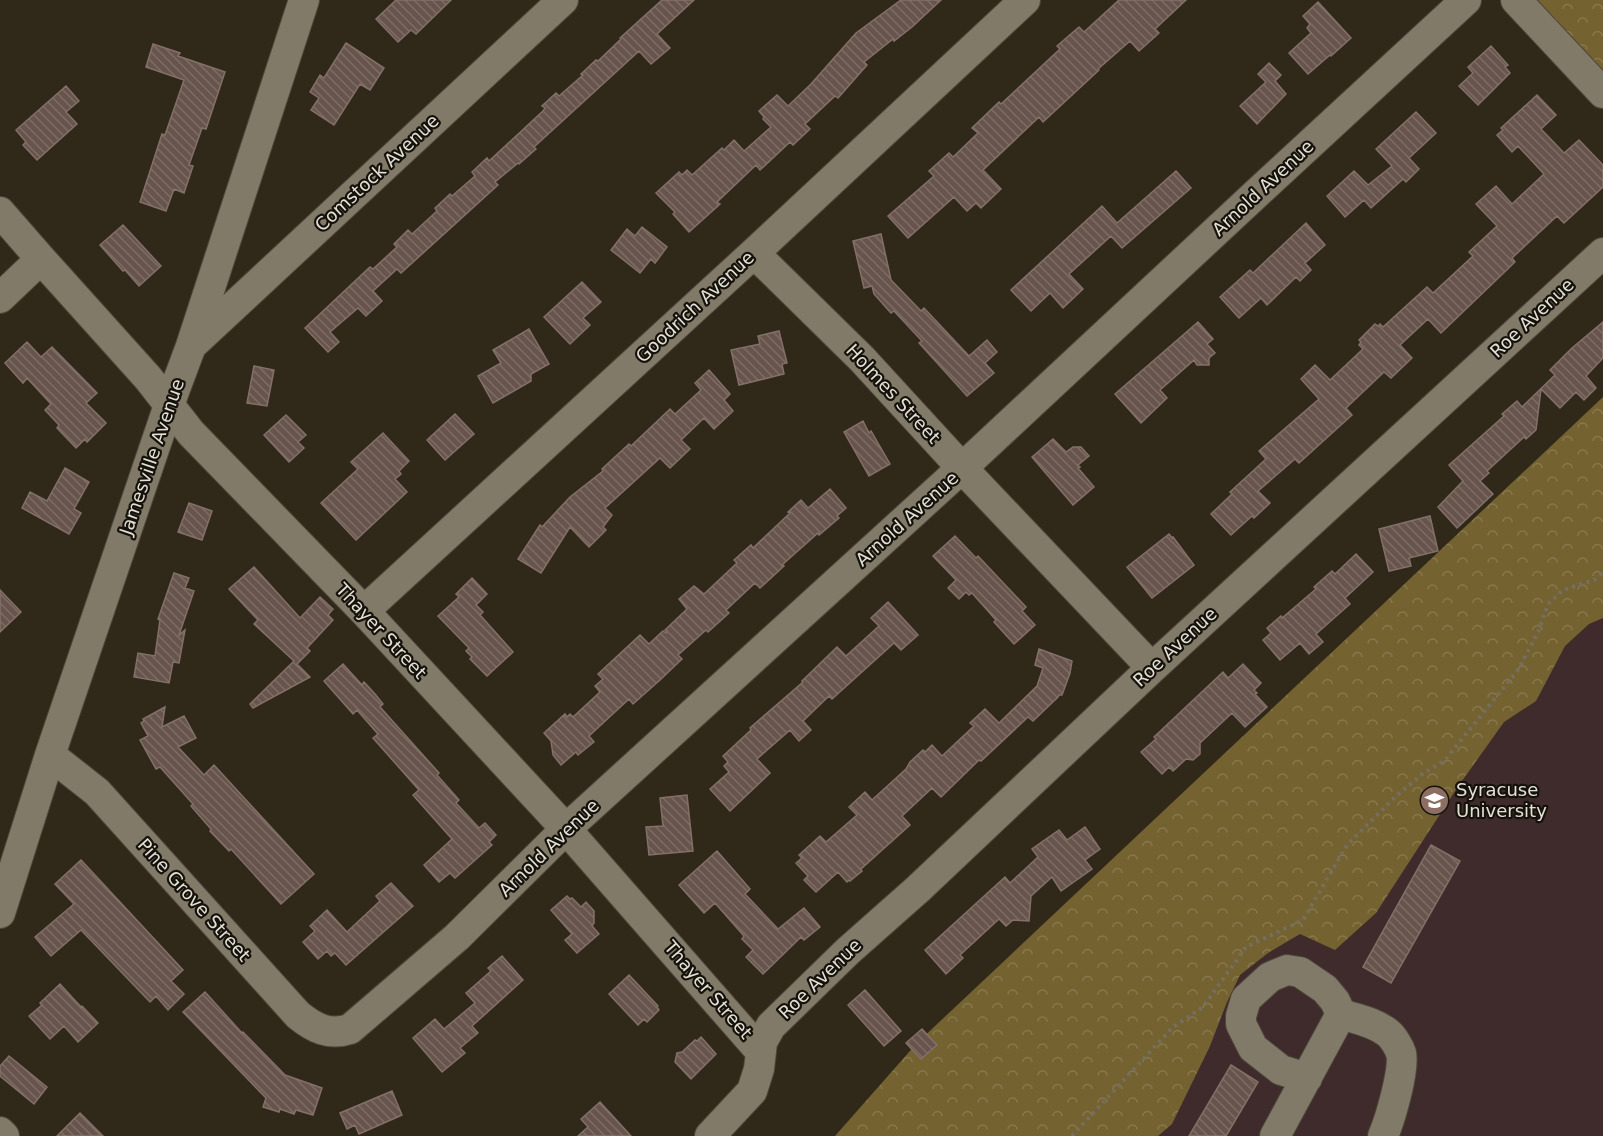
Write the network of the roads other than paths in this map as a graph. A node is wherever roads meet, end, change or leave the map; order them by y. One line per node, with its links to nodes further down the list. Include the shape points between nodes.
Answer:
1 (304, 0): 12 (street, Jamesville Avenue)
2 (563, 0): 12 (street, Comstock Avenue)
3 (1025, 0): 8 (street, Goodrich Avenue)
4 (1466, 0): 14 (street, Arnold Avenue)
5 (1516, 0): 6 (street)
6 (1603, 93)
7 (0, 212): 10 (street, Thayer Street)
8 (754, 253): 14 (street, Holmes Street, via 862,359); 15 (street, Goodrich Avenue)
9 (1603, 253): 16 (street, Roe Avenue)
10 (41, 259): 11 (street); 13 (street, Thayer Street)
11 (0, 298)
12 (191, 346): 13 (street, Jamesville Avenue)
13 (169, 405): 15 (street, Thayer Street, via 191,433); 17 (street, Jamesville Avenue)
14 (962, 468): 16 (street, Holmes Street); 18 (street, Arnold Avenue)
15 (364, 611): 18 (street, Thayer Street)
16 (1152, 668): 22 (street, Roe Avenue, via 771,1026)
17 (50, 755): 19 (street, Jamesville Avenue); 21 (street, Pine Grove Street, via 97,792 298,1015 310,1025 330,1032)
18 (566, 829): 21 (street, Arnold Avenue, via 457,937 350,1029); 22 (street, Thayer Street)
19 (0, 913)
20 (1341, 1014): 23 (street); 23 (street, via 1325,989 1300,972 1287,970 1270,977 1246,999 1241,1024 1253,1048 1281,1070); 28 (street, via 1378,1026 1391,1035 1401,1054 1400,1077)
21 (342, 1031)
22 (760, 1052): 26 (street, Roe Avenue, via 752,1091)
23 (1307, 1078): 27 (street)
24 (0, 1132): 25 (street)
25 (4, 1136)
26 (710, 1136)
27 (1275, 1136)
28 (1383, 1136)

